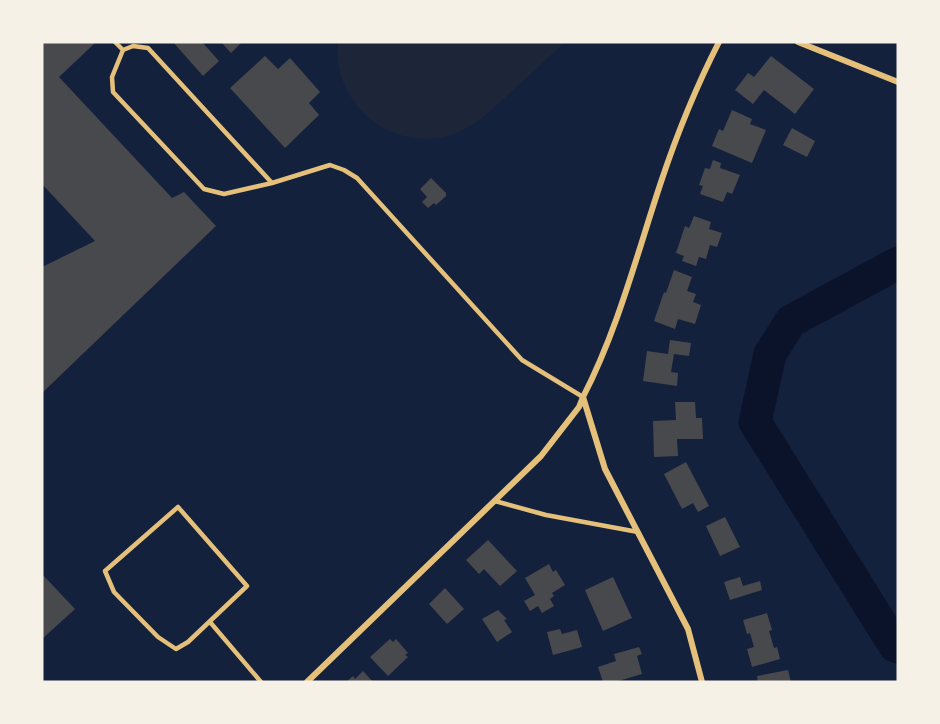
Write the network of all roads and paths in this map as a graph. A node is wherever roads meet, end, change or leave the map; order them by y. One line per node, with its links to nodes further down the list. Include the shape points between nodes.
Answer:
1 (115, 42): 4 (lane)
2 (719, 42): 7 (street, via 698,83)
3 (798, 42): 5 (street)
4 (123, 50): 6 (lane, via 133,46 148,48); 6 (lane, via 111,77 114,92 204,189 224,194)
5 (898, 82)
6 (272, 183): 7 (lane, via 330,165 357,178 522,360)
7 (584, 398): 8 (street, via 541,456); 9 (street, via 605,469)
8 (495, 501): 9 (lane); 12 (street)
9 (639, 532): 13 (street, via 688,629)
10 (210, 622): 10 (lane, via 247,586 178,507 105,571 114,592 158,637 176,649); 11 (lane)
11 (261, 682)
12 (307, 682)
13 (702, 682)

